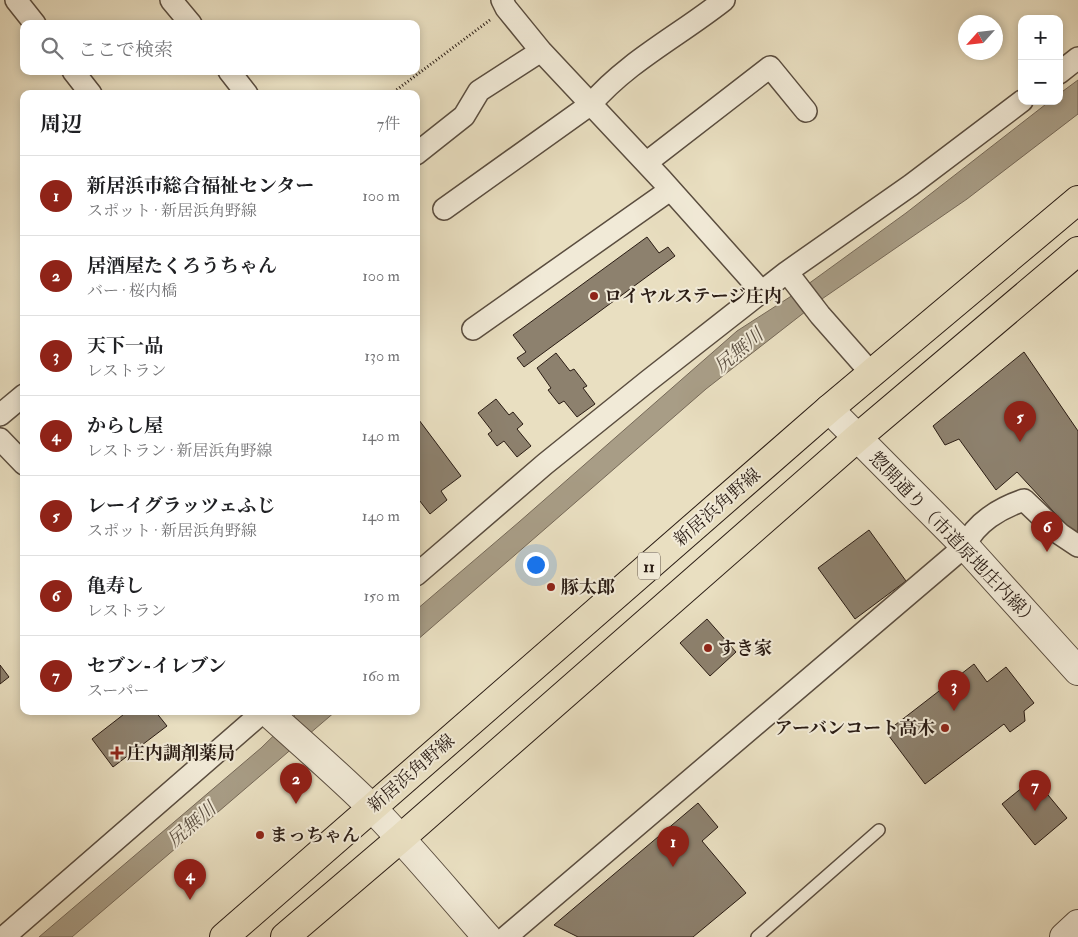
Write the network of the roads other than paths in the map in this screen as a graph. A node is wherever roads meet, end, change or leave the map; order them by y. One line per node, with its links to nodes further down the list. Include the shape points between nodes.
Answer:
1 (16, 0): 5 (street)
2 (171, 0): 6 (street)
3 (724, 0): 14 (street, via 667,39)
4 (507, 3): 7 (street)
5 (32, 20)
6 (188, 20)
7 (541, 50): 14 (street); 17 (street, via 479,91 464,116)
8 (1078, 58): 9 (street)
9 (1063, 70)
10 (76, 75): 12 (street)
11 (232, 75): 13 (street)
12 (88, 90)
13 (244, 90)
14 (591, 104): 18 (street); 21 (street)
15 (1018, 104): 23 (street)
16 (806, 111): 18 (street, via 770,67)
17 (420, 151)
18 (646, 163): 19 (street)
19 (670, 190): 24 (street); 25 (street)
20 (1078, 200): 26 (main road, 新居浜角野線 / 11)
21 (444, 209)
22 (1078, 251): 30 (main road, 11)
23 (791, 277): 24 (street); 26 (street, via 820,316)
24 (762, 292): 35 (street, via 552,458)
25 (473, 329)
26 (872, 374): 28 (main road, 新居浜角野線 / 11)
27 (20, 398): 29 (street)
28 (829, 409): 30 (street, 惣開通り（市道原地庄内線）); 39 (main road, 新居浜角野線 / 11)
29 (0, 416)
30 (857, 438): 33 (street, 惣開通り（市道原地庄内線）); 41 (main road, 11)
31 (0, 439): 32 (street)
32 (20, 460)
33 (964, 546): 34 (street, via 970,534 987,519 1005,506 1024,500 1060,534); 36 (street, 惣開通り（市道原地庄内線）); 47 (street)
34 (1078, 546)
35 (420, 572)
36 (1078, 671)
37 (262, 715): 43 (street)
38 (266, 715): 39 (street, via 335,772)
39 (372, 808): 41 (street); 44 (main road, 新居浜角野線 / 11)
40 (879, 830): 48 (lane)
41 (400, 838): 45 (main road, 11); 46 (street)
42 (1078, 924): 49 (street)
43 (4, 937)
44 (224, 937)
45 (285, 937)
46 (486, 937)
47 (506, 937)
48 (757, 937)
49 (1064, 937)

